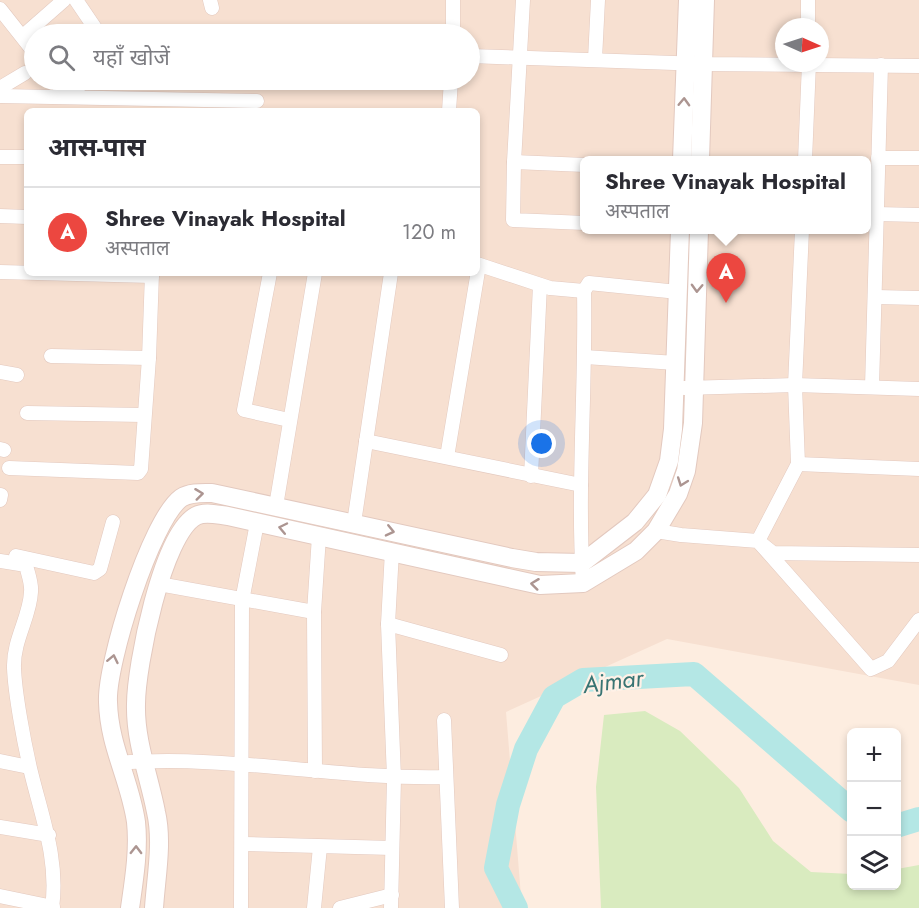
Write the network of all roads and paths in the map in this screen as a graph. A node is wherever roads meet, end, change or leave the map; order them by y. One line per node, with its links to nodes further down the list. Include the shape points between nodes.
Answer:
1 (64, 0): 11 (street)
2 (76, 0): 12 (street)
3 (453, 0): 13 (street)
4 (523, 0): 16 (street)
5 (598, 0): 17 (street)
6 (688, 0): 18 (street)
7 (705, 0): 18 (street)
8 (808, 0): 10 (street)
9 (0, 9): 14 (street)
10 (808, 18)
11 (37, 24)
12 (92, 24)
13 (453, 24)
14 (23, 36)
15 (480, 56): 16 (street)
16 (518, 57): 17 (street); 41 (street)
17 (595, 59): 18 (street)
18 (694, 64): 19 (street); 34 (street, one-way to 18); 35 (street)
19 (775, 64)
20 (829, 64): 21 (street)
21 (881, 64): 22 (street); 39 (street)
22 (919, 66)
23 (809, 72): 36 (street)
24 (24, 73): 25 (street)
25 (0, 88)
26 (62, 90): 30 (street)
27 (74, 90): 30 (street)
28 (451, 90): 33 (street)
29 (0, 96): 30 (street)
30 (66, 96): 32 (street)
31 (256, 101): 32 (street)
32 (152, 105)
33 (449, 108)
34 (682, 156)
35 (700, 156)
36 (805, 156)
37 (0, 157): 38 (street)
38 (24, 157)
39 (878, 158): 40 (street); 43 (street)
40 (919, 158)
41 (514, 162): 42 (street); 47 (street, via 513,220)
42 (580, 165)
43 (876, 214): 44 (street); 62 (street)
44 (919, 215)
45 (0, 216): 46 (street)
46 (24, 217)
47 (580, 223)
48 (680, 234): 61 (street)
49 (699, 234): 73 (street, one-way to 73)
50 (802, 234): 70 (street)
51 (480, 266): 59 (street)
52 (0, 272): 53 (street)
53 (24, 272)
54 (152, 276): 65 (street)
55 (269, 276): 77 (street, via 244,410)
56 (314, 276): 77 (street)
57 (392, 276): 78 (street)
58 (476, 276): 79 (street)
59 (540, 285): 60 (street); 83 (street)
60 (584, 291): 61 (street, via 589,283); 66 (street)
61 (678, 292): 67 (street)
62 (876, 297): 63 (street); 71 (street)
63 (919, 298)
64 (51, 356): 65 (street)
65 (149, 357): 76 (street)
66 (585, 357): 67 (street); 84 (street)
67 (676, 363): 72 (street)
68 (0, 372): 69 (street)
69 (17, 375)
70 (795, 385): 71 (street); 73 (street); 80 (street)
71 (872, 387): 74 (street)
72 (675, 388): 73 (street); 98 (street, via 669,460 657,495 635,522)
73 (694, 389): 91 (street, one-way to 91, via 686,471 668,514)
74 (919, 389)
75 (27, 413): 76 (street)
76 (143, 416): 81 (street, via 138,473)
77 (289, 420): 87 (street)
78 (366, 441): 79 (street); 90 (street)
79 (447, 457): 83 (street)
80 (798, 464): 82 (street); 93 (street)
81 (9, 468)
82 (919, 469)
83 (531, 476): 84 (street)
84 (581, 485): 98 (street)
85 (1, 495): 86 (street)
86 (0, 500)
87 (276, 506): 90 (street); 110 (street, one-way to 87, via 108,701 112,661 141,576 170,512 182,497 198,492)
88 (113, 522): 95 (street, via 102,564 93,573)
89 (257, 523): 92 (street, one-way to 89); 100 (street, via 228,516 197,515 177,538); 101 (street)
90 (354, 523): 98 (street, one-way to 98, via 512,558)
91 (656, 531): 93 (street); 99 (street, via 636,551)
92 (319, 536): 94 (street); 102 (street)
93 (758, 541): 96 (street, via 773,553); 103 (street, via 871,669 888,661)
94 (392, 551): 99 (street, one-way to 94, via 523,583); 104 (street)
95 (0, 552)
96 (919, 555)
97 (0, 561): 106 (street, via 26,565 31,583 31,594)
98 (582, 563): 99 (street)
99 (583, 583)
100 (159, 584): 101 (street); 109 (street, via 137,673 135,706)
101 (242, 601): 102 (street); 111 (street)
102 (314, 612): 113 (street)
103 (919, 620)
104 (388, 624): 105 (street); 115 (street)
105 (501, 655)
106 (7, 667): 112 (street)
107 (444, 720): 114 (street)
108 (0, 761): 112 (street)
109 (144, 761): 110 (street); 111 (street); 125 (street, via 157,814)
110 (119, 763): 124 (street, one-way to 110, via 136,823)
111 (243, 766): 113 (street); 118 (street)
112 (30, 767): 117 (street)
113 (315, 771): 115 (street)
114 (446, 777): 115 (street); 129 (street)
115 (394, 778): 120 (street)
116 (0, 826): 117 (street)
117 (49, 835): 123 (street, via 55,888)
118 (243, 844): 119 (street); 126 (street)
119 (320, 847): 120 (street); 127 (street)
120 (392, 848): 122 (street)
121 (0, 896): 123 (street)
122 (392, 901): 128 (street)
123 (52, 907)
124 (130, 908)
125 (154, 908)
126 (241, 908)
127 (314, 908)
128 (340, 908)
129 (452, 908)

